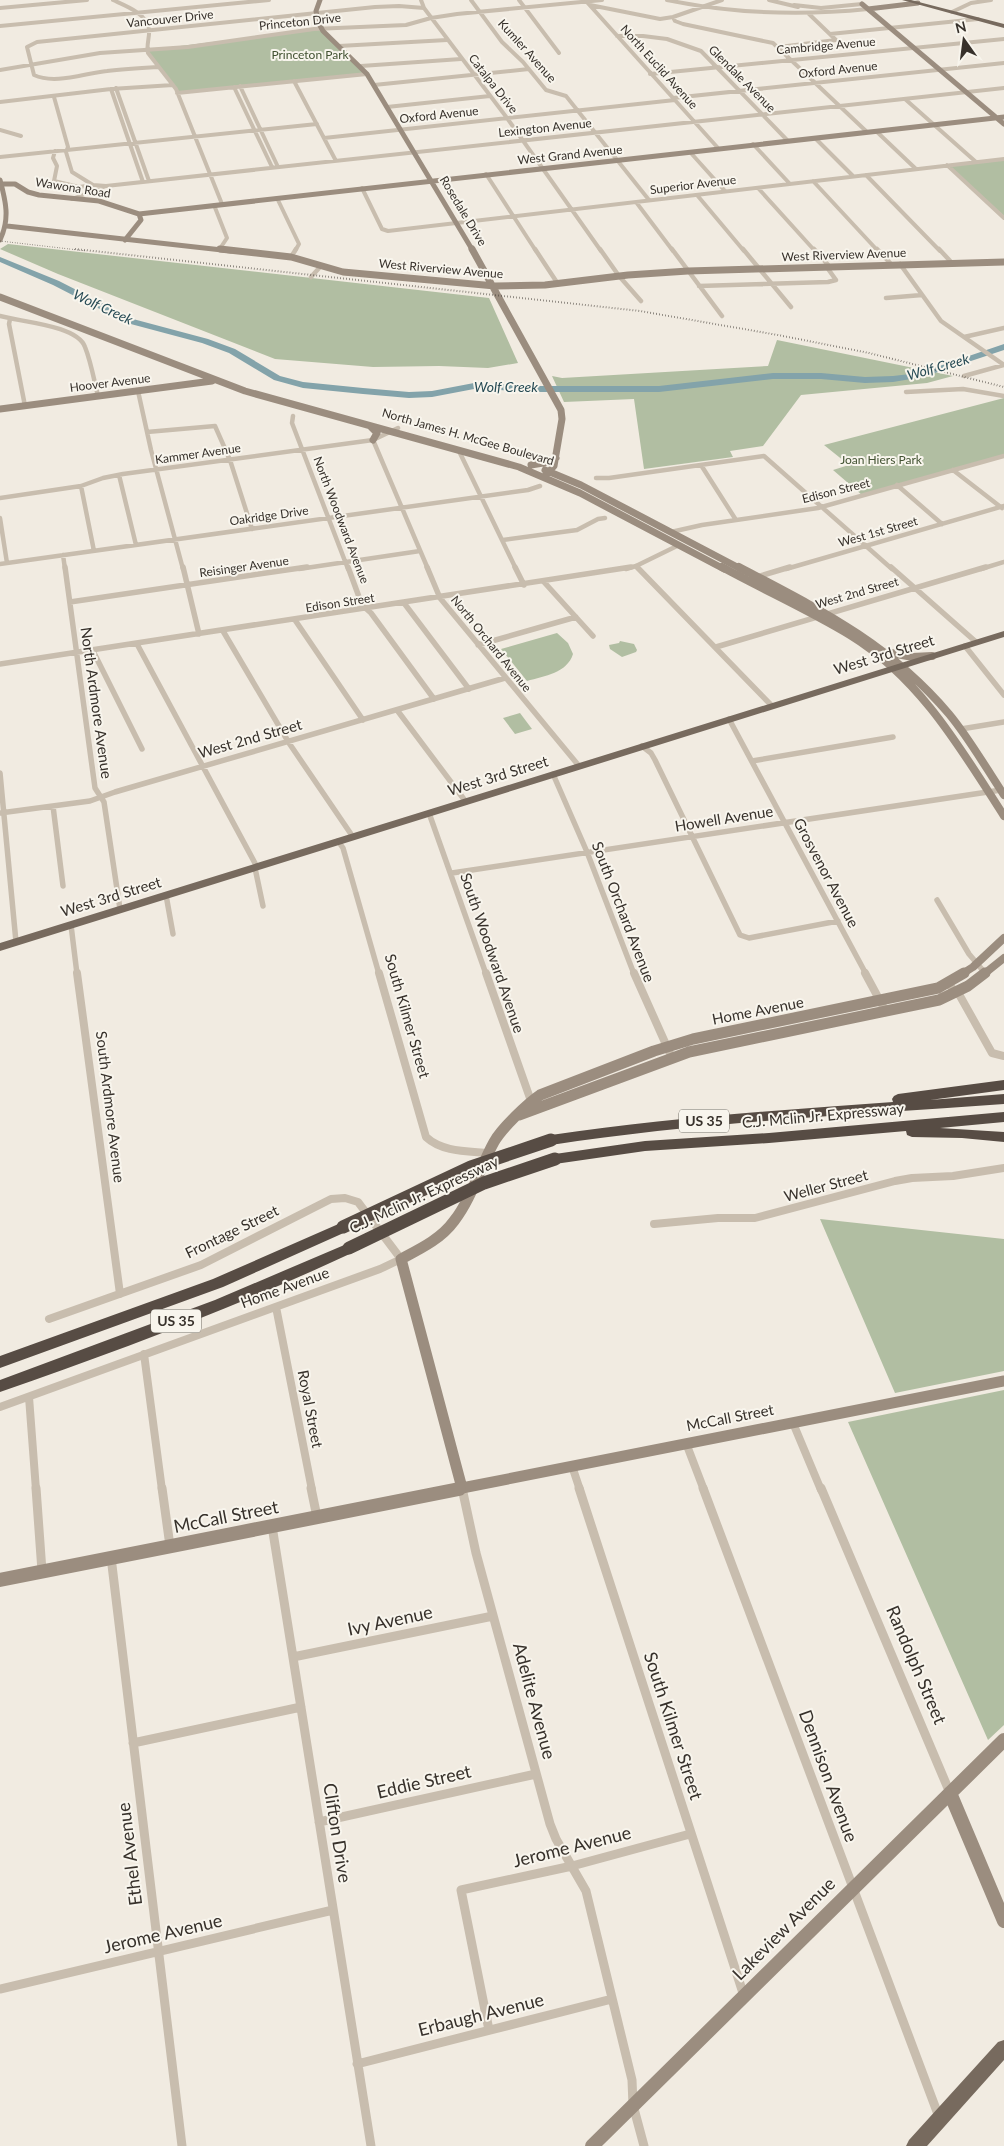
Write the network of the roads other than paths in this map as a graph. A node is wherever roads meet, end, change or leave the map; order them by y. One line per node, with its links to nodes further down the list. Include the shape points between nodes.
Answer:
1 (86, 0): 19 (street)
2 (113, 0): 28 (street)
3 (269, 0): 28 (street)
4 (320, 0): 26 (street)
5 (421, 0): 22 (street, Catalpa Drive)
6 (471, 0): 24 (street, Kumler Avenue)
7 (519, 0): 20 (street)
8 (602, 0): 14 (street, Princeton Drive)
9 (666, 0): 18 (street)
10 (722, 0): 18 (street)
11 (769, 0): 17 (street)
12 (991, 0): 25 (street, via 969,4)
13 (892, 1): 15 (street); 16 (street)
14 (588, 2): 20 (street, Princeton Drive); 31 (street, via 652,18); 40 (street, North Euclid Avenue)
15 (910, 2): 23 (street); 25 (main road)
16 (862, 4): 21 (street); 23 (street)
17 (794, 5): 21 (street); 27 (street)
18 (704, 6): 27 (street); 31 (street)
19 (0, 8)
20 (525, 8): 24 (street, Princeton Drive); 47 (street)
21 (819, 8): 27 (street)
22 (425, 9): 26 (street, Vancouver Drive, via 395,5); 29 (street, Vancouver Drive); 32 (street, Catalpa Drive)
23 (868, 9): 30 (street); 36 (street)
24 (480, 12): 29 (street, Princeton Drive); 56 (street, Kumler Avenue, via 502,42)
25 (952, 12): 33 (main road)
26 (316, 13): 37 (street, Rosedale Drive); 38 (street, Vancouver Drive)
27 (803, 13): 30 (street)
28 (138, 14): 34 (street); 38 (street)
29 (457, 14): 32 (street, Princeton Drive)
30 (809, 14): 39 (street)
31 (673, 17): 44 (street, via 674,21 683,24 762,39)
32 (431, 18): 37 (street, Princeton Drive, via 406,25); 42 (street, Catalpa Drive)
33 (978, 19): 35 (main road); 36 (street)
34 (0, 26)
35 (1004, 26)
36 (890, 28): 39 (street); 45 (street)
37 (321, 29): 43 (street, Rosedale Drive); 46 (street, Princeton Drive)
38 (150, 31): 46 (street); 51 (street, Vancouver Drive, via 34,42 27,46)
39 (832, 35): 44 (street, via 836,40)
40 (617, 36): 54 (street, Glendale Avenue, via 648,36 682,43 701,51); 59 (street, North Euclid Avenue)
41 (1004, 39): 45 (street, Cambridge Avenue)
42 (447, 40): 43 (street); 48 (street, Catalpa Drive)
43 (338, 46): 52 (street, Rosedale Drive)
44 (779, 47): 49 (street)
45 (914, 48): 49 (street, Cambridge Avenue); 57 (street)
46 (147, 50): 51 (street, Princeton Drive, via 88,55); 53 (street)
47 (559, 53)
48 (461, 59): 52 (street); 60 (street, Catalpa Drive)
49 (792, 59): 54 (street, Cambridge Avenue); 62 (street)
50 (1004, 63): 57 (street, Oxford Avenue)
51 (32, 65): 53 (street, via 35,76 49,79); 55 (street, Princeton Drive)
52 (362, 66): 58 (street, Rosedale Drive)
53 (158, 67): 63 (street)
54 (718, 67): 59 (street, Cambridge Avenue); 70 (street, Glendale Avenue)
55 (0, 70)
56 (529, 70): 60 (street); 80 (street, Kumler Avenue, via 547,90 566,97)
57 (940, 70): 62 (street, Oxford Avenue); 71 (street)
58 (367, 74): 61 (street); 64 (street, Rosedale Drive)
59 (650, 74): 76 (street, North Euclid Avenue)
60 (474, 75): 64 (street); 73 (street, Catalpa Drive)
61 (294, 81): 65 (street); 86 (street)
62 (816, 83): 70 (street, Oxford Avenue); 78 (street)
63 (173, 85): 67 (street); 72 (street)
64 (374, 85): 79 (street, Rosedale Drive)
65 (240, 86): 66 (street); 89 (street)
66 (234, 87): 72 (street); 91 (street)
67 (116, 88): 69 (street); 103 (street)
68 (1004, 88): 71 (street, Lexington Avenue)
69 (111, 89): 74 (street); 102 (street)
70 (740, 90): 76 (street, Oxford Avenue); 81 (street, Glendale Avenue)
71 (966, 92): 75 (street, Lexington Avenue); 84 (street)
72 (177, 93): 97 (street)
73 (490, 96): 79 (street); 83 (street, Catalpa Drive)
74 (54, 97): 77 (street); 106 (street)
75 (905, 98): 78 (street, Lexington Avenue); 87 (street)
76 (674, 99): 80 (street, Oxford Avenue); 85 (street, North Euclid Avenue)
77 (0, 102)
78 (840, 106): 81 (street, Lexington Avenue); 95 (street)
79 (387, 107): 92 (street, Rosedale Drive)
80 (578, 110): 83 (street, Oxford Avenue); 94 (street, Kumler Avenue)
81 (763, 114): 85 (street, Lexington Avenue); 101 (street, Glendale Avenue)
82 (1004, 117): 84 (street, West Grand Avenue)
83 (507, 118): 92 (street, Oxford Avenue); 100 (street, Catalpa Drive)
84 (996, 118): 87 (street, West Grand Avenue); 88 (street)
85 (695, 122): 94 (street, Lexington Avenue); 105 (street, North Euclid Avenue)
86 (317, 124): 89 (street); 98 (street)
87 (934, 124): 93 (street, West Grand Avenue); 114 (street)
88 (1004, 124)
89 (260, 129): 91 (street); 117 (street)
90 (0, 130): 96 (street)
91 (254, 130): 97 (street); 116 (street)
92 (400, 130): 98 (street, Oxford Avenue); 108 (street, Rosedale Drive)
93 (876, 131): 95 (street, West Grand Avenue); 119 (street)
94 (596, 132): 100 (street, Lexington Avenue); 112 (street, Kumler Avenue)
95 (868, 132): 99 (street, West Grand Avenue)
96 (21, 136)
97 (195, 136): 103 (street); 120 (street)
98 (324, 138): 113 (street)
99 (815, 138): 101 (street, West Grand Avenue); 123 (street)
100 (522, 140): 108 (street, Lexington Avenue); 118 (street, Catalpa Drive)
101 (788, 141): 104 (street, West Grand Avenue)
102 (130, 143): 103 (street); 106 (street); 128 (street)
103 (135, 143): 125 (street)
104 (753, 144): 105 (street, West Grand Avenue); 129 (street)
105 (718, 148): 109 (street, West Grand Avenue)
106 (67, 150): 107 (street); 130 (street, via 72,172)
107 (55, 151): 110 (street); 130 (street, via 54,181)
108 (414, 152): 113 (street, Lexington Avenue); 124 (street, Rosedale Drive)
109 (690, 152): 112 (street, West Grand Avenue); 134 (street)
110 (0, 157)
111 (1004, 159): 114 (street, Superior Avenue)
112 (617, 160): 118 (street, West Grand Avenue); 138 (street, Kumler Avenue)
113 (336, 161): 117 (street, Lexington Avenue)
114 (976, 162): 115 (street, Superior Avenue)
115 (947, 165): 119 (street, Superior Avenue); 146 (street)
116 (272, 167): 117 (street, Lexington Avenue); 120 (street, Lexington Avenue)
117 (278, 167)
118 (542, 168): 121 (street, West Grand Avenue); 143 (street, Catalpa Drive)
119 (916, 169): 122 (street, Superior Avenue)
120 (211, 174): 125 (street, Lexington Avenue); 141 (street)
121 (486, 174): 124 (street, West Grand Avenue); 145 (street)
122 (866, 175): 123 (street, Superior Avenue); 154 (street)
123 (853, 176): 126 (street, Superior Avenue)
124 (431, 180): 132 (street, West Grand Avenue); 147 (street, Rosedale Drive)
125 (148, 181): 128 (street, Lexington Avenue)
126 (814, 181): 129 (street, Superior Avenue); 155 (street)
127 (1, 182): 137 (street, Wawona Road, via 15,184 33,194); 148 (street, via 7,212)
128 (143, 182): 131 (street, Lexington Avenue)
129 (790, 184): 133 (street, Superior Avenue)
130 (93, 185): 131 (street)
131 (106, 186): 137 (street); 139 (street)
132 (362, 188): 136 (street, West Grand Avenue); 147 (street, Superior Avenue, via 385,231)
133 (758, 188): 134 (street, Superior Avenue); 158 (street)
134 (725, 192): 135 (street, Superior Avenue)
135 (697, 195): 138 (street, Superior Avenue); 159 (street)
136 (277, 198): 141 (street, West Grand Avenue); 152 (street, via 299,244)
137 (72, 199): 139 (street, Wawona Road)
138 (649, 200): 140 (street, Superior Avenue)
139 (99, 201): 144 (street, Wawona Road)
140 (636, 202): 143 (street, Superior Avenue); 160 (street)
141 (222, 204): 142 (street, West Grand Avenue)
142 (214, 205): 144 (street, West Grand Avenue); 151 (street, via 227,238)
143 (572, 209): 145 (street, Superior Avenue); 161 (street, Catalpa Drive)
144 (139, 214): 150 (street, via 142,220)
145 (514, 216): 147 (street, Superior Avenue); 164 (street)
146 (1004, 218)
147 (457, 223): 165 (street, Rosedale Drive)
148 (4, 226): 149 (street); 150 (street, West Riverview Avenue)
149 (0, 240)
150 (125, 240): 151 (street, West Riverview Avenue)
151 (219, 250): 152 (street, West Riverview Avenue)
152 (291, 257): 157 (street, West Riverview Avenue)
153 (1004, 262): 154 (street, West Riverview Avenue)
154 (952, 263): 156 (street, West Riverview Avenue)
155 (891, 264): 156 (street, West Riverview Avenue); 158 (street, West Riverview Avenue)
156 (900, 264): 168 (street)
157 (320, 266): 162 (street); 165 (street, West Riverview Avenue, via 343,272)
158 (827, 266): 159 (street, West Riverview Avenue); 163 (street, via 835,281)
159 (758, 268): 160 (street, West Riverview Avenue); 163 (street)
160 (688, 271): 161 (street, West Riverview Avenue); 166 (street)
161 (619, 276): 164 (street, West Riverview Avenue); 171 (street, Catalpa Drive)
162 (312, 278)
163 (771, 283): 166 (street); 172 (street)
164 (558, 284): 165 (street, West Riverview Avenue)
165 (494, 286): 197 (street, Rosedale Drive, via 557,402 562,419)
166 (699, 286): 173 (street)
167 (0, 290): 180 (street, North James H. McGee Boulevard)
168 (922, 295): 170 (street); 176 (street, via 941,320)
169 (0, 296): 178 (street, North James H. McGee Boulevard)
170 (886, 298)
171 (641, 300)
172 (791, 307)
173 (722, 316)
174 (4, 318): 184 (street, via 64,331 79,338 85,345); 186 (street, via 9,324)
175 (1004, 328): 176 (street)
176 (967, 339): 177 (street)
177 (1003, 364): 179 (street)
178 (197, 374): 180 (street, North James H. McGee Boulevard); 181 (street, via 199,380)
179 (964, 376)
180 (219, 379): 181 (street, Hoover Avenue); 189 (street, North James H. McGee Boulevard, via 269,398); 190 (street, North James H. McGee Boulevard)
181 (191, 384): 182 (street, Hoover Avenue)
182 (138, 391): 184 (street, Hoover Avenue); 191 (street)
183 (906, 392): 185 (street, via 963,389)
184 (98, 396): 186 (street, Hoover Avenue)
185 (1004, 396)
186 (26, 406): 187 (street, Hoover Avenue)
187 (0, 409)
188 (293, 416): 194 (street, North Woodward Avenue, via 292,423)
189 (371, 427): 192 (street, North James H. McGee Boulevard); 193 (street, via 377,433)
190 (398, 428): 192 (street, Kammer Avenue); 199 (street, North James H. McGee Boulevard)
191 (147, 432): 198 (street, via 214,425); 201 (street)
192 (390, 432): 193 (street, Kammer Avenue); 195 (street, North James H. McGee Boulevard)
193 (373, 440): 194 (street, Kammer Avenue); 213 (street, North Orchard Avenue)
194 (302, 450): 198 (street, Kammer Avenue); 215 (street, North Woodward Avenue)
195 (459, 451): 203 (street, North James H. McGee Boulevard); 209 (street)
196 (1004, 456): 202 (street, Edison Street)
197 (556, 458): 199 (street); 203 (street, Rosedale Drive)
198 (230, 460): 201 (street, Kammer Avenue); 219 (street)
199 (531, 465): 203 (street, North James H. McGee Boulevard)
200 (701, 465): 205 (street); 211 (street, via 764,456); 217 (street)
201 (158, 469): 204 (street, Kammer Avenue); 221 (street)
202 (953, 470): 206 (street, Edison Street); 212 (street)
203 (547, 474): 220 (street, North James H. McGee Boulevard, via 582,485); 224 (street, North James H. McGee Boulevard)
204 (119, 475): 207 (street, Kammer Avenue); 223 (street)
205 (596, 478)
206 (897, 485): 211 (street, Edison Street); 218 (street)
207 (81, 486): 210 (street, Kammer Avenue); 226 (street)
208 (540, 486): 209 (street, Oakridge Drive)
209 (481, 496): 213 (street, Oakridge Drive); 222 (street)
210 (0, 498)
211 (821, 507): 217 (street, Edison Street); 225 (street)
212 (1003, 507): 218 (street, West 1st Street)
213 (402, 508): 215 (street, Oakridge Drive); 227 (street, North Orchard Avenue)
214 (0, 518): 231 (street)
215 (328, 518): 219 (street, Oakridge Drive); 229 (street, North Woodward Avenue)
216 (605, 518): 222 (street, via 577,530)
217 (736, 520): 220 (street, Edison Street)
218 (942, 524): 225 (street, West 1st Street)
219 (252, 529): 221 (street, Oakridge Drive)
220 (670, 532): 234 (street, North James H. McGee Boulevard)
221 (176, 540): 223 (street, Oakridge Drive); 236 (street)
222 (503, 540): 237 (street)
223 (136, 545): 226 (street, Oakridge Drive)
224 (679, 545): 233 (street, Edison Street); 245 (street, North James H. McGee Boulevard)
225 (866, 546): 234 (street, West 1st Street); 238 (street)
226 (94, 551): 228 (street, Oakridge Drive)
227 (420, 551): 229 (street, Reisinger Avenue); 239 (street, North Orchard Avenue)
228 (63, 555): 231 (street, Oakridge Drive); 240 (street, North Ardmore Avenue)
229 (346, 562): 236 (street, Reisinger Avenue); 242 (street, North Woodward Avenue)
230 (1004, 562): 238 (street, West 2nd Street)
231 (7, 563): 232 (street, Oakridge Drive)
232 (0, 564)
233 (636, 566): 235 (street, Edison Street); 255 (street)
234 (757, 577): 243 (street, North James H. McGee Boulevard)
235 (544, 582): 237 (street, Edison Street); 244 (street)
236 (187, 585): 240 (street, Reisinger Avenue); 248 (street)
237 (524, 585): 239 (street, Edison Street)
238 (914, 588): 243 (street, West 2nd Street); 251 (street)
239 (440, 598): 241 (street, Edison Street); 253 (street, North Orchard Avenue)
240 (70, 602): 258 (street, North Ardmore Avenue)
241 (404, 603): 242 (street, Edison Street); 264 (street)
242 (366, 609): 246 (street, Edison Street); 266 (street, North Woodward Avenue)
243 (828, 614): 245 (street, West 2nd Street); 257 (street, North James H. McGee Boulevard)
244 (576, 617): 250 (street); 253 (street)
245 (815, 617): 255 (street, West 2nd Street); 262 (street, North James H. McGee Boulevard, via 850,635)
246 (295, 620): 247 (street, Edison Street); 270 (street)
247 (223, 630): 248 (street, Edison Street); 274 (street)
248 (199, 634): 252 (street, Edison Street)
249 (1004, 634): 251 (main road, West 3rd Street)
250 (593, 636)
251 (976, 642): 254 (main road, West 3rd Street)
252 (137, 644): 256 (street, Edison Street); 278 (street)
253 (478, 644): 263 (street, North Orchard Avenue)
254 (965, 646): 259 (main road, West 3rd Street); 265 (street)
255 (716, 647): 267 (street)
256 (93, 651): 258 (street, Edison Street); 276 (street)
257 (885, 651): 259 (street, via 900,656); 261 (street, North James H. McGee Boulevard)
258 (76, 653): 260 (street, Edison Street); 284 (street, North Ardmore Avenue, via 95,788)
259 (932, 656): 261 (main road, West 3rd Street)
260 (0, 664)
261 (902, 665): 262 (main road, West 3rd Street); 272 (street, North James H. McGee Boulevard)
262 (892, 668): 267 (main road, West 3rd Street); 282 (street, North James H. McGee Boulevard, via 933,710)
263 (505, 678): 264 (street, West 2nd Street); 279 (street, North Orchard Avenue)
264 (469, 689): 266 (street, West 2nd Street)
265 (1004, 695)
266 (434, 698): 268 (street, West 2nd Street)
267 (772, 706): 269 (main road, West 3rd Street)
268 (397, 710): 270 (street, West 2nd Street); 285 (street)
269 (729, 719): 275 (main road, West 3rd Street); 277 (street, Grosvenor Avenue)
270 (363, 720): 274 (street, West 2nd Street)
271 (1004, 722): 272 (street)
272 (961, 729): 283 (street, North James H. McGee Boulevard)
273 (893, 737): 277 (street)
274 (288, 741): 278 (street, West 2nd Street); 292 (street)
275 (642, 746): 279 (main road, West 3rd Street); 291 (street, via 655,760)
276 (142, 749)
277 (752, 761): 290 (street, Grosvenor Avenue)
278 (202, 766): 284 (street, West 2nd Street); 295 (street)
279 (579, 766): 281 (main road, West 3rd Street)
280 (0, 774): 287 (street)
281 (553, 774): 285 (main road, West 3rd Street); 294 (street, South Orchard Avenue)
282 (988, 792): 283 (street, Howell Avenue); 289 (street, North James H. McGee Boulevard); 290 (street, Howell Avenue)
283 (1002, 793)
284 (101, 797): 286 (street, West 2nd Street); 301 (street, North Ardmore Avenue)
285 (466, 802): 288 (main road, West 3rd Street)
286 (53, 806): 287 (street, West 2nd Street); 297 (street)
287 (2, 813): 306 (street)
288 (430, 813): 292 (main road, West 3rd Street); 296 (street, South Woodward Avenue)
289 (1004, 816)
290 (785, 822): 291 (street, Howell Avenue); 302 (street, Grosvenor Avenue)
291 (692, 836): 294 (street, Howell Avenue); 302 (street, via 742,937)
292 (352, 837): 293 (main road, West 3rd Street)
293 (338, 841): 295 (main road, West 3rd Street); 326 (street, South Kilmer Street, via 345,854 426,1137 439,1146)
294 (587, 852): 296 (street, Howell Avenue); 315 (street, South Orchard Avenue, via 642,996)
295 (256, 867): 298 (main road, West 3rd Street); 300 (street)
296 (452, 873): 320 (street, South Woodward Avenue)
297 (63, 886)
298 (166, 895): 301 (main road, West 3rd Street); 304 (street)
299 (937, 900): 309 (street)
300 (264, 906)
301 (120, 910): 303 (main road, West 3rd Street)
302 (838, 921): 313 (street, Grosvenor Avenue)
303 (71, 925): 306 (main road, West 3rd Street); 330 (street, South Ardmore Avenue)
304 (173, 934)
305 (1004, 938): 309 (street, Home Avenue)
306 (16, 942): 307 (main road, West 3rd Street)
307 (0, 947)
308 (1004, 958): 310 (street, Home Avenue)
309 (976, 965): 310 (street); 311 (street, Home Avenue)
310 (985, 973): 312 (street, Home Avenue)
311 (948, 984): 312 (street); 313 (street, Home Avenue)
312 (958, 992): 314 (street, Home Avenue, via 928,1004); 316 (street, via 992,1053)
313 (881, 1002): 314 (street, Grosvenor Avenue); 315 (street, Home Avenue)
314 (886, 1012): 317 (street, Home Avenue, via 705,1048)
315 (666, 1047): 317 (street, South Orchard Avenue); 320 (street, Home Avenue, via 569,1083)
316 (1004, 1056)
317 (672, 1058): 322 (street, Home Avenue)
318 (1004, 1085): 321 (highway, via 907,1097)
319 (1004, 1099): 321 (highway, C.J. Mclin Jr. Expressway / US 35)
320 (531, 1101): 322 (street, Home Avenue)
321 (858, 1108): 334 (highway, C.J. Mclin Jr. Expressway / US 35, bridge, via 616,1130 551,1140 507,1152 218,1284)
322 (516, 1116): 326 (street, Home Avenue, via 502,1129)
323 (1004, 1117): 324 (highway, C.J. Mclin Jr. Expressway / US 35)
324 (854, 1130): 325 (highway); 336 (highway, C.J. Mclin Jr. Expressway / US 35, bridge, via 645,1146 555,1159 484,1183 232,1301)
325 (1004, 1137)
326 (488, 1153): 329 (street, Home Avenue, via 454,1222 430,1245)
327 (1004, 1168): 328 (street, Weller Street, via 895,1181 755,1218 711,1218)
328 (654, 1224)
329 (401, 1259): 330 (street, Frontage Street, via 363,1207 352,1199 339,1197 322,1202 218,1257); 331 (street, Home Avenue); 342 (street, Adelite Avenue)
330 (120, 1294): 332 (street, Frontage Street)
331 (276, 1306): 333 (street, Home Avenue); 343 (street, Royal Street)
332 (50, 1319)
333 (144, 1354): 337 (street, Home Avenue); 345 (street)
334 (0, 1362)
335 (1004, 1381): 339 (street, McCall Street)
336 (0, 1386)
337 (29, 1396): 338 (street, Home Avenue); 347 (street)
338 (0, 1407)
339 (793, 1423): 340 (street, McCall Street); 355 (street, Randolph Street)
340 (686, 1443): 341 (street, McCall Street); 359 (street, Dennison Avenue)
341 (572, 1466): 342 (street, McCall Street); 357 (street, South Kilmer Street)
342 (460, 1488): 343 (street, McCall Street); 349 (street, Adelite Avenue)
343 (317, 1517): 344 (street, McCall Street)
344 (272, 1526): 345 (street, McCall Street); 350 (street, Clifton Drive)
345 (170, 1546): 346 (street, McCall Street)
346 (110, 1558): 347 (street, McCall Street); 353 (street, Ethel Avenue)
347 (42, 1571): 348 (street, McCall Street)
348 (0, 1580)
349 (493, 1616): 350 (street, Ivy Avenue); 354 (street, Adelite Avenue)
350 (293, 1657): 351 (street, Clifton Drive)
351 (301, 1707): 353 (street); 356 (street, Clifton Drive)
352 (1004, 1740): 355 (street, Lakeview Avenue)
353 (133, 1743): 362 (street, Ethel Avenue)
354 (536, 1774): 356 (street, Eddie Street); 358 (street, Adelite Avenue, via 550,1824)
355 (950, 1793): 359 (street, Lakeview Avenue); 361 (street, Randolph Street)
356 (319, 1822): 360 (street, Clifton Drive)
357 (690, 1834): 358 (street, Jerome Avenue); 364 (street, South Kilmer Street)
358 (572, 1866): 365 (street, Adelite Avenue, via 586,1891); 366 (street, Jerome Avenue, via 461,1890)
359 (853, 1888): 364 (street, Lakeview Avenue); 370 (street, Dennison Avenue)
360 (333, 1910): 362 (street, Jerome Avenue); 368 (street, Clifton Drive)
361 (1004, 1921)
362 (158, 1951): 363 (street, Jerome Avenue); 371 (street, Ethel Avenue)
363 (0, 1989)
364 (744, 1996): 369 (street, Lakeview Avenue)
365 (612, 1999): 366 (street, Erbaugh Avenue); 369 (street, Adelite Avenue, via 632,2080)
366 (489, 2030): 368 (street, Erbaugh Avenue)
367 (1004, 2048): 370 (main road)
368 (358, 2064): 372 (street, Clifton Drive)
369 (633, 2105): 373 (street, Lakeview Avenue); 374 (street, Adelite Avenue)
370 (940, 2119): 375 (main road)
371 (182, 2146)
372 (371, 2146)
373 (592, 2146)
374 (644, 2146)
375 (915, 2146)

